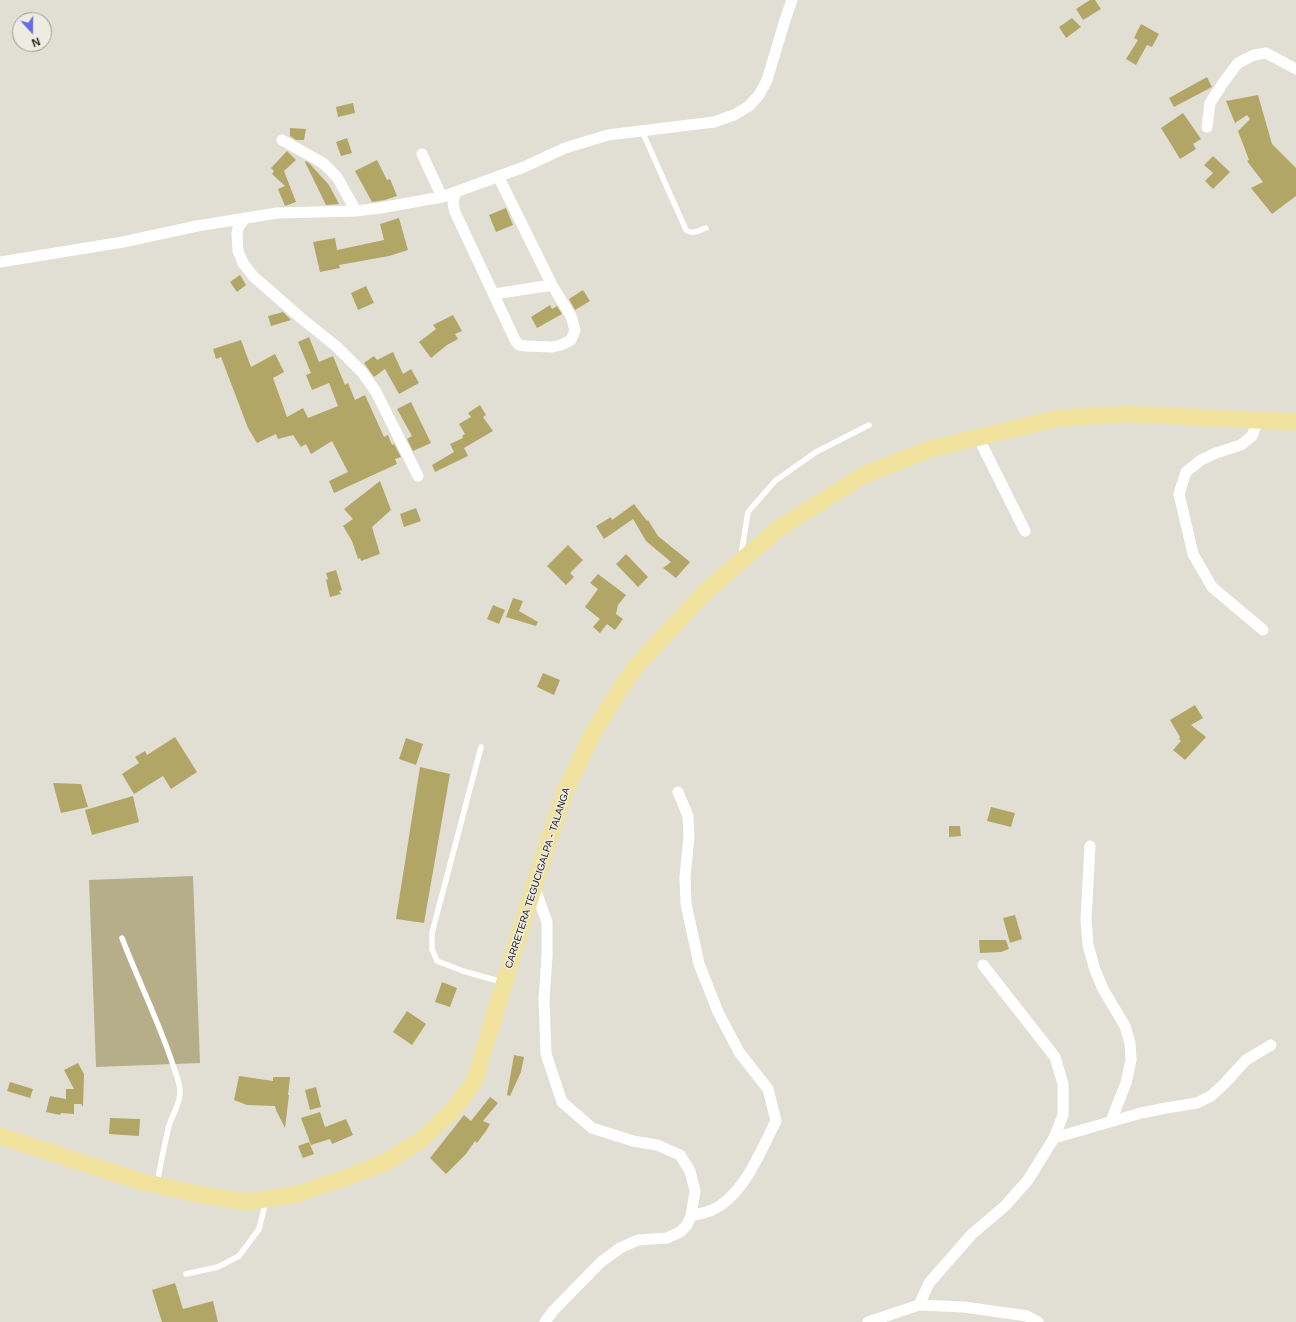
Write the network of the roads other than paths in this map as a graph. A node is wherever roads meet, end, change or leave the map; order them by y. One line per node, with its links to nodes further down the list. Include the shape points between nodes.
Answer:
1 (792, 0): 4 (street, via 767,80 749,106 714,122)
2 (1296, 69): 3 (street, via 1266,53 1254,55 1238,63 1210,103)
3 (1207, 127)
4 (641, 130): 7 (street, via 608,135 565,148); 12 (lane, via 686,230 694,232)
5 (282, 140): 10 (street, via 323,163 337,177)
6 (422, 154): 9 (street)
7 (498, 176): 8 (street); 14 (street)
8 (455, 193): 9 (street); 15 (street, via 455,212)
9 (442, 197): 10 (street)
10 (356, 211): 11 (street, via 277,213)
11 (245, 218): 13 (street, via 123,242); 20 (street, via 237,234 238,251 243,263 254,276 337,347 362,372 376,392)
12 (706, 228)
13 (0, 262)
14 (552, 285): 15 (street); 15 (street, via 571,316 575,330 571,340 552,347 519,345)
15 (494, 294)
16 (1258, 420): 17 (main road, CARRETERA TEGUCIGALPA - TALANGA); 19 (main road, CARRETERA TEGUCIGALPA - TALANGA, via 1129,414 1067,417); 23 (street, via 1252,436 1241,445 1201,460 1186,472 1179,494 1193,554 1212,587)
17 (1296, 422)
18 (869, 425): 22 (lane, via 816,452 775,481 748,512)
19 (978, 437): 21 (street); 22 (main road, CARRETERA TEGUCIGALPA - TALANGA, via 930,449 864,475 778,529)
20 (418, 476)
21 (1025, 531)
22 (740, 561): 27 (main road, CARRETERA TEGUCIGALPA - TALANGA, via 704,593 632,671 595,729 566,791)
23 (1263, 630)
24 (481, 748): 30 (lane, via 432,933 432,949 437,961)
25 (678, 792): 37 (street, via 688,816 686,904 699,964 718,1012 739,1052 768,1089 776,1121 752,1170 732,1196 713,1210)
26 (1090, 846): 32 (street, via 1086,920 1088,945 1103,989 1125,1026 1130,1044 1131,1060 1126,1083)
27 (534, 886): 30 (main road, CARRETERA TEGUCIGALPA - TALANGA); 37 (street, via 547,922 548,956 544,999 546,1054 562,1102 592,1128 633,1141 657,1145 680,1155 690,1171 694,1191)
28 (122, 938): 35 (lane, via 180,1085 180,1094)
29 (983, 965): 34 (street, via 1055,1057 1063,1084 1063,1115)
30 (504, 983): 36 (main road, CARRETERA TEGUCIGALPA - TALANGA, via 474,1082 453,1110 421,1140 386,1162 342,1179 297,1194)
31 (1271, 1045): 32 (street, via 1246,1060 1211,1096 1197,1103 1160,1109)
32 (1111, 1122): 34 (street)
33 (0, 1136): 35 (main road, CARRETERA TEGUCIGALPA - TALANGA)
34 (1054, 1138): 39 (street, via 1028,1180 1004,1206 972,1234 929,1283)
35 (156, 1185): 36 (main road, CARRETERA TEGUCIGALPA - TALANGA, via 247,1202)
36 (267, 1198): 38 (lane, via 259,1229 239,1256 218,1267)
37 (691, 1216): 40 (street, via 687,1225 674,1235 667,1238 638,1240 620,1248 601,1262)
38 (186, 1274)
39 (919, 1305): 41 (street); 42 (street, via 964,1307 1027,1316)
40 (545, 1322)
41 (868, 1322)
42 (1038, 1322)

